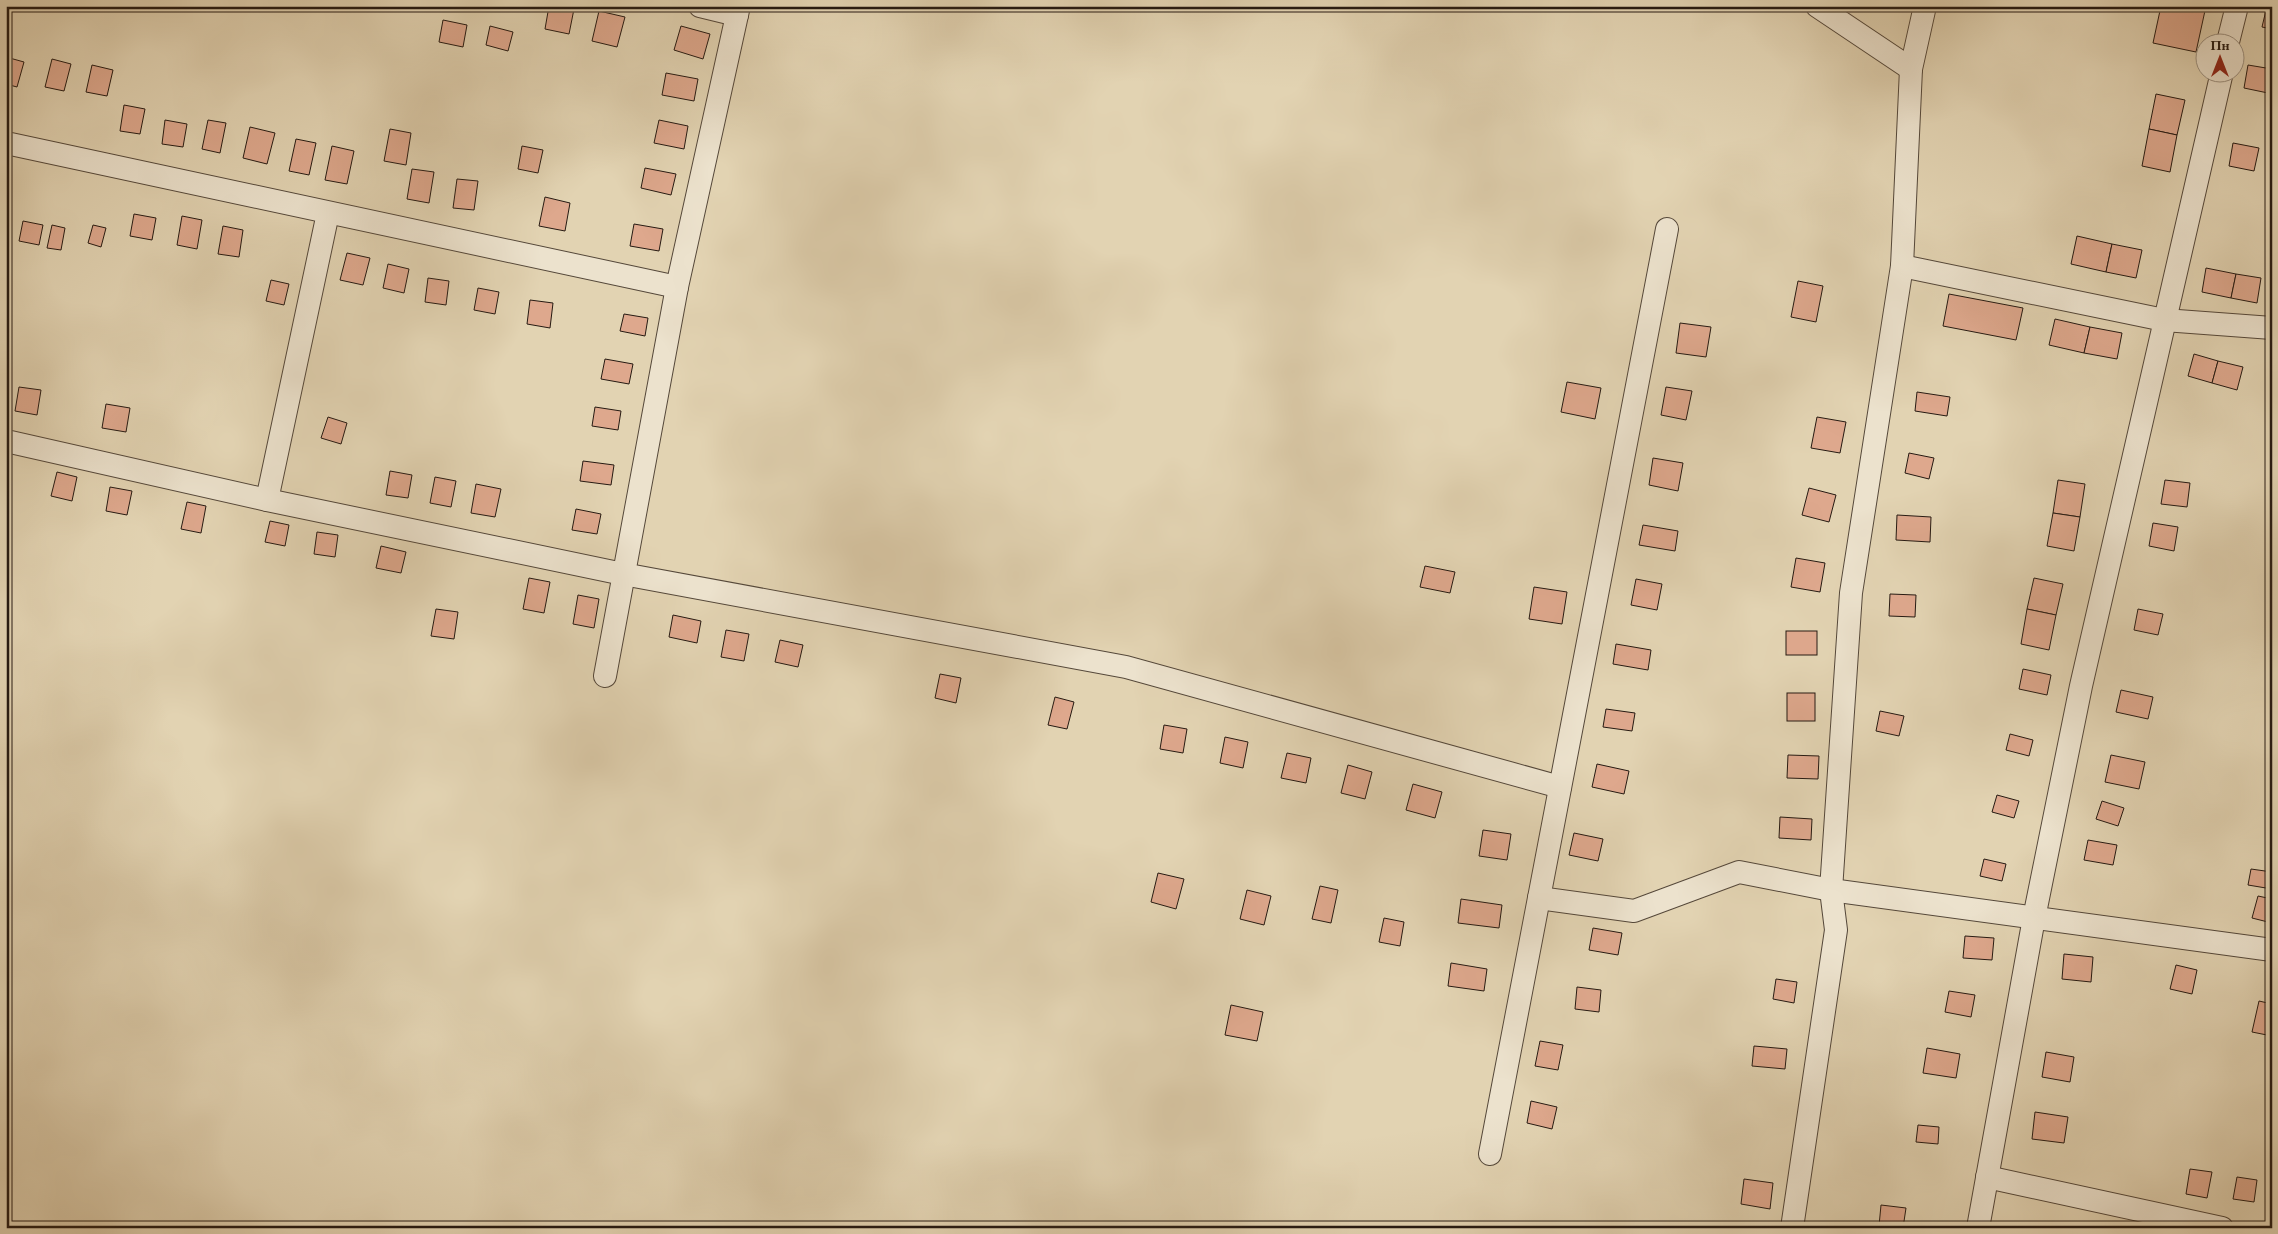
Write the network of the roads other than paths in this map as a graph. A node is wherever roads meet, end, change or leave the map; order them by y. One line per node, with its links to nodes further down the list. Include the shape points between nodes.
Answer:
1 (700, 6): 5 (street)
2 (1817, 6): 7 (street)
3 (1925, 6): 7 (street)
4 (2237, 6): 6 (street)
5 (738, 10): 13 (street)
6 (2230, 32)
7 (1911, 69): 12 (street)
8 (2220, 82): 14 (street)
9 (6, 143): 10 (street)
10 (328, 213): 13 (street); 17 (street)
11 (1667, 230): 20 (street)
12 (1902, 266): 14 (street); 21 (street, via 1850,593)
13 (677, 287): 18 (street)
14 (2164, 320): 15 (street); 23 (street, via 2081,686)
15 (2272, 328)
16 (6, 441): 17 (street)
17 (267, 500): 18 (street)
18 (623, 574): 19 (street); 20 (street, via 1126,667)
19 (605, 676)
20 (1560, 787): 22 (street)
21 (1831, 890): 22 (street, via 1740,872 1634,911); 23 (street); 27 (street, via 1836,930)
22 (1539, 898): 25 (street)
23 (2034, 918): 24 (street); 26 (street)
24 (2272, 950)
25 (1490, 1154)
26 (1986, 1177): 28 (street); 29 (street)
27 (1792, 1228)
28 (1978, 1228)
29 (2222, 1228)

